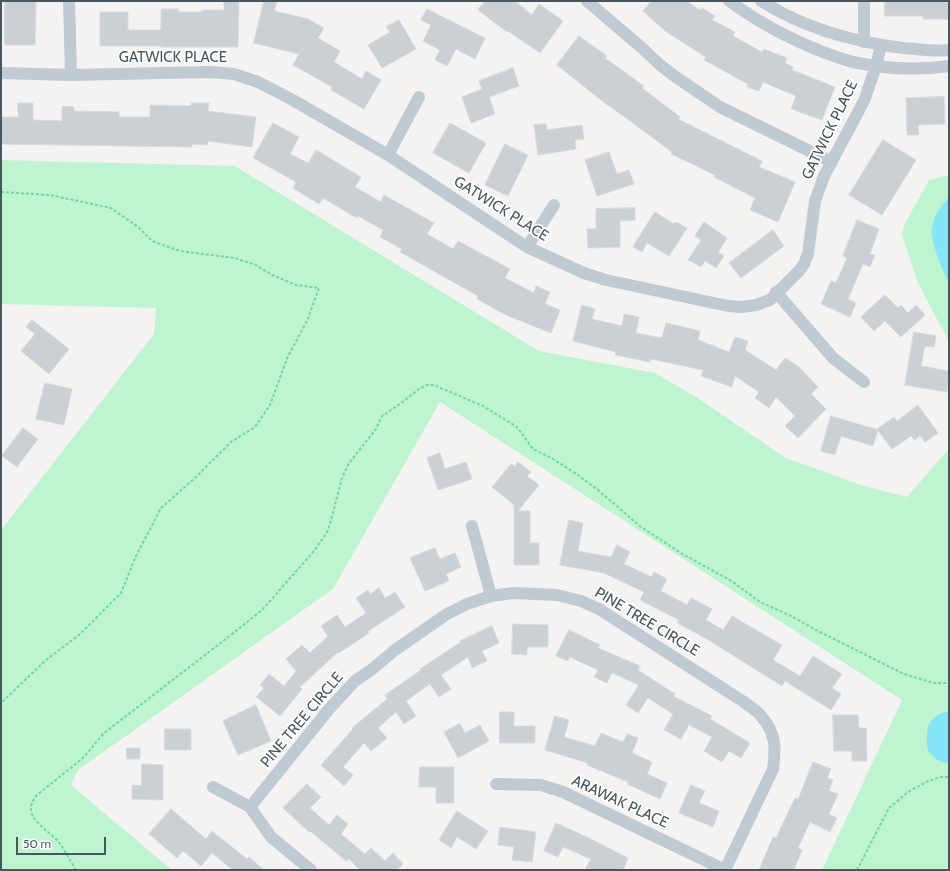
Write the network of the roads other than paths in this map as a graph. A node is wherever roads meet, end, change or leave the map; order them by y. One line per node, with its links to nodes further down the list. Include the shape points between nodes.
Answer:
1 (68, 1): 12 (street)
2 (587, 1): 15 (street, via 673,76 720,107)
3 (729, 1): 9 (street, via 750,16 800,43 856,63)
4 (761, 1): 6 (street, via 816,28)
5 (864, 1): 6 (street)
6 (864, 42): 7 (street)
7 (881, 45): 8 (street); 9 (street, GATWICK PLACE)
8 (949, 50)
9 (876, 66): 10 (street); 15 (street, GATWICK PLACE, via 859,112)
10 (949, 66)
11 (1, 72): 12 (street, GATWICK PLACE)
12 (71, 75): 14 (street, GATWICK PLACE, via 210,72 234,74 258,82 291,99)
13 (420, 97): 14 (street)
14 (388, 155): 17 (street, GATWICK PLACE)
15 (832, 162): 18 (street, GATWICK PLACE, via 824,176 816,201 808,254 804,264 799,272)
16 (554, 205): 17 (street)
17 (527, 247): 18 (street, GATWICK PLACE, via 584,273 606,280 728,306 756,305 770,300)
18 (776, 292): 19 (street, via 833,358)
19 (864, 382)
20 (472, 526): 21 (street)
21 (491, 596): 24 (street, PINE TREE CIRCLE, via 447,614 355,681); 26 (street, PINE TREE CIRCLE, via 513,593 558,595 587,604 744,702 761,716 774,736 776,752 773,769)
22 (496, 784): 26 (street, ARAWAK PLACE, via 541,785 562,792)
23 (213, 787): 24 (street)
24 (250, 807): 25 (street, via 271,837)
25 (311, 870)
26 (725, 870)

